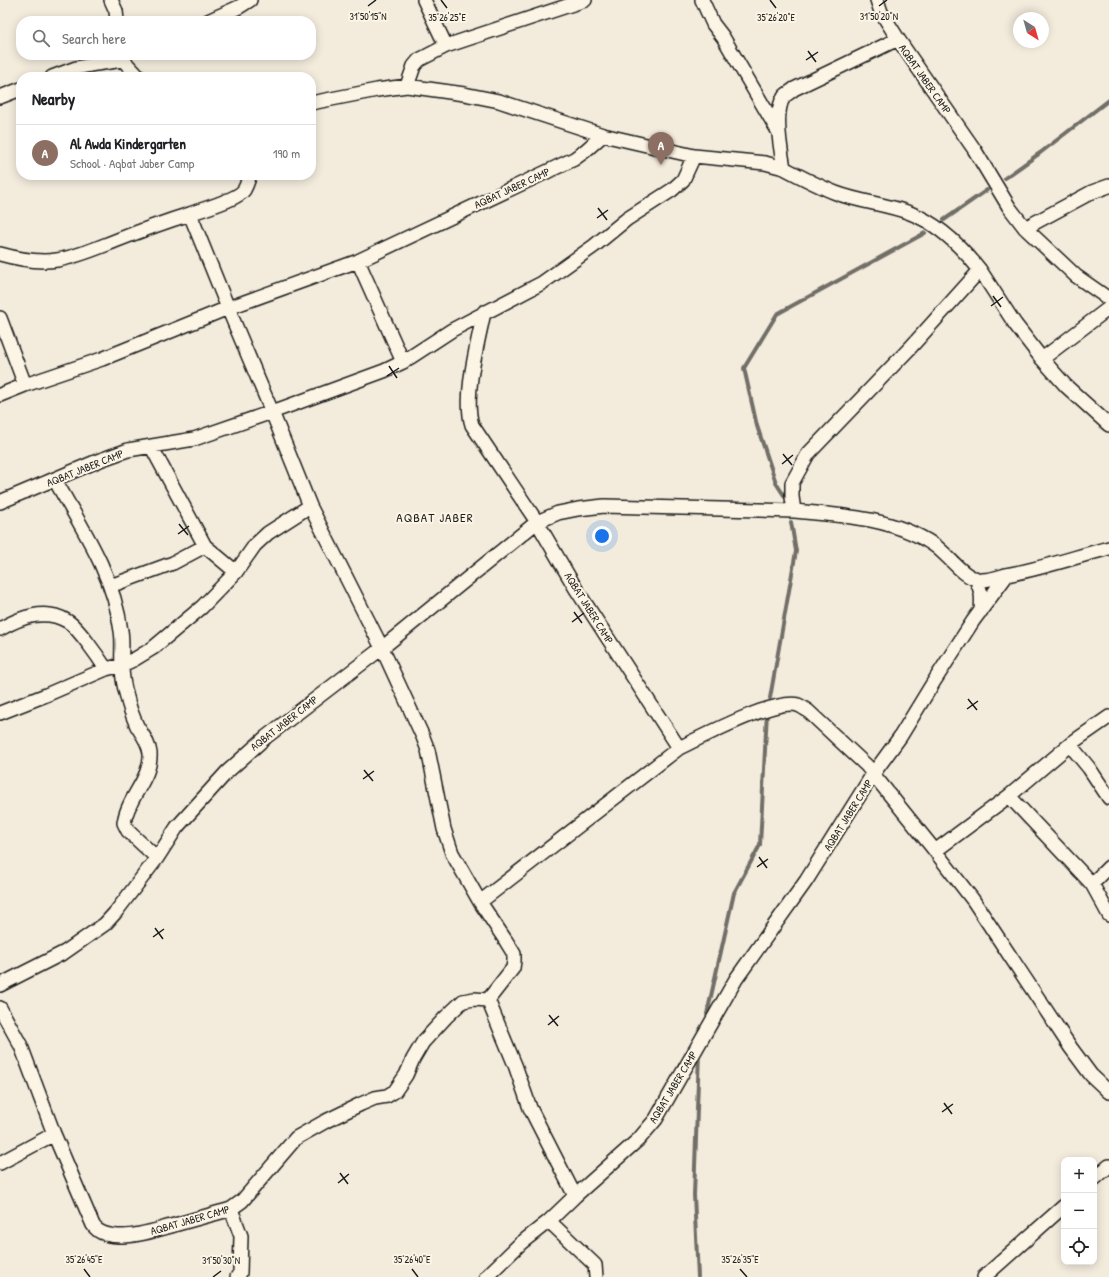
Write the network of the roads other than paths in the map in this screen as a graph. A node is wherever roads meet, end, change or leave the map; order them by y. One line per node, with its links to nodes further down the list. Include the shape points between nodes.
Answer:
1 (111, 0): 7 (street)
2 (250, 0): 8 (street)
3 (424, 0): 10 (street)
4 (585, 0): 10 (street)
5 (702, 0): 19 (street, via 713,24)
6 (877, 0): 9 (street, via 881,12)
7 (116, 16)
8 (219, 16)
9 (898, 39): 19 (street, AQBAT JABER CAMP, via 794,89 784,98 780,108); 26 (street, AQBAT JABER CAMP)
10 (446, 46): 15 (street, via 419,60)
11 (113, 60): 13 (street)
12 (127, 60): 14 (street)
13 (65, 72)
14 (136, 72)
15 (406, 86): 18 (street); 20 (street, via 499,101)
16 (16, 91): 17 (street)
17 (0, 97)
18 (316, 102)
19 (778, 131): 22 (street, AQBAT JABER CAMP)
20 (603, 135): 21 (street); 28 (street, AQBAT JABER CAMP, via 574,159)
21 (694, 156): 22 (street, via 765,163); 33 (street, AQBAT JABER CAMP, via 683,180 672,190 627,219 542,283)
22 (784, 168): 29 (street, via 836,193 897,209 924,220 955,241)
23 (248, 180): 25 (street, via 243,191 236,197)
24 (1109, 186): 26 (street, via 1092,192)
25 (190, 214): 27 (street, via 79,255 57,260 36,261); 31 (street)
26 (1026, 228): 30 (street, AQBAT JABER CAMP, via 1076,276)
27 (0, 254)
28 (358, 261): 31 (street, AQBAT JABER CAMP); 36 (street)
29 (980, 270): 35 (street, via 1015,324); 45 (street, via 910,348 808,454 792,483)
30 (1109, 299)
31 (228, 308): 37 (street, AQBAT JABER CAMP, via 102,359); 39 (street)
32 (1109, 308): 35 (street)
33 (484, 312): 36 (street, AQBAT JABER CAMP); 46 (street, AQBAT JABER CAMP, via 472,374 469,416 477,433)
34 (0, 318): 37 (street)
35 (1042, 359): 40 (street, via 1066,386)
36 (403, 362): 39 (street, AQBAT JABER CAMP)
37 (25, 385): 38 (street, AQBAT JABER CAMP)
38 (0, 395)
39 (272, 412): 41 (street, AQBAT JABER CAMP, via 194,438); 44 (street)
40 (1109, 425)
41 (151, 446): 42 (street, AQBAT JABER CAMP, via 128,450); 47 (street)
42 (55, 480): 43 (street, AQBAT JABER CAMP); 52 (street, via 101,561)
43 (0, 502)
44 (310, 506): 49 (street, via 255,545); 55 (street)
45 (794, 511): 46 (street, AQBAT JABER CAMP, via 604,506 558,513); 51 (street, AQBAT JABER CAMP, via 848,516 890,525 934,546 964,573)
46 (537, 522): 55 (street, AQBAT JABER CAMP); 61 (street, AQBAT JABER CAMP, via 576,589)
47 (205, 546): 49 (street); 52 (street, via 173,563)
48 (1109, 548): 50 (street)
49 (236, 572): 56 (street, via 182,625 153,648)
50 (1008, 575): 51 (street, via 982,580); 53 (street)
51 (975, 578): 53 (street, via 982,598)
52 (110, 586): 56 (street, via 121,632)
53 (981, 612): 62 (street)
54 (0, 629): 57 (street, via 31,615 53,616 68,621)
55 (382, 648): 66 (street, AQBAT JABER CAMP, via 243,756 177,827); 69 (street, via 428,750 444,829 452,853)
56 (122, 665): 57 (street); 66 (street, via 131,713 150,752 150,762 128,808 124,823 128,831)
57 (106, 669): 58 (street)
58 (0, 713)
59 (1109, 717): 60 (street)
60 (1070, 745): 63 (street); 64 (street)
61 (679, 748): 62 (street, AQBAT JABER CAMP, via 751,714 789,704 798,705 808,711); 69 (street)
62 (873, 774): 65 (street); 79 (street, AQBAT JABER CAMP, via 806,881 736,979 656,1119 639,1139)
63 (1009, 796): 65 (street); 68 (street)
64 (1109, 798)
65 (935, 851): 74 (street, via 973,900 1071,1048 1091,1075)
66 (157, 858): 71 (street, AQBAT JABER CAMP, via 115,913 94,933 65,952)
67 (1109, 867): 68 (street)
68 (1092, 884): 70 (street)
69 (480, 902): 72 (street, via 514,954 512,968)
70 (1109, 915)
71 (0, 985)
72 (488, 1000): 79 (street, via 530,1108); 80 (street, AQBAT JABER CAMP, via 474,999 463,1002 423,1042 395,1091 361,1104 296,1138 242,1201)
73 (0, 1008): 75 (street, AQBAT JABER CAMP, via 21,1046)
74 (1109, 1092)
75 (54, 1134): 76 (street); 80 (street, AQBAT JABER CAMP, via 88,1216 96,1230 102,1233 124,1236 147,1233)
76 (0, 1163)
77 (1109, 1166): 78 (street)
78 (1097, 1176)
79 (575, 1196): 82 (street, AQBAT JABER CAMP)
80 (231, 1209): 83 (street, via 241,1236)
81 (1061, 1209): 86 (street)
82 (549, 1221): 84 (street, AQBAT JABER CAMP, via 520,1243); 85 (street, via 595,1265)
83 (238, 1277)
84 (486, 1277)
85 (596, 1277)
86 (984, 1277)

